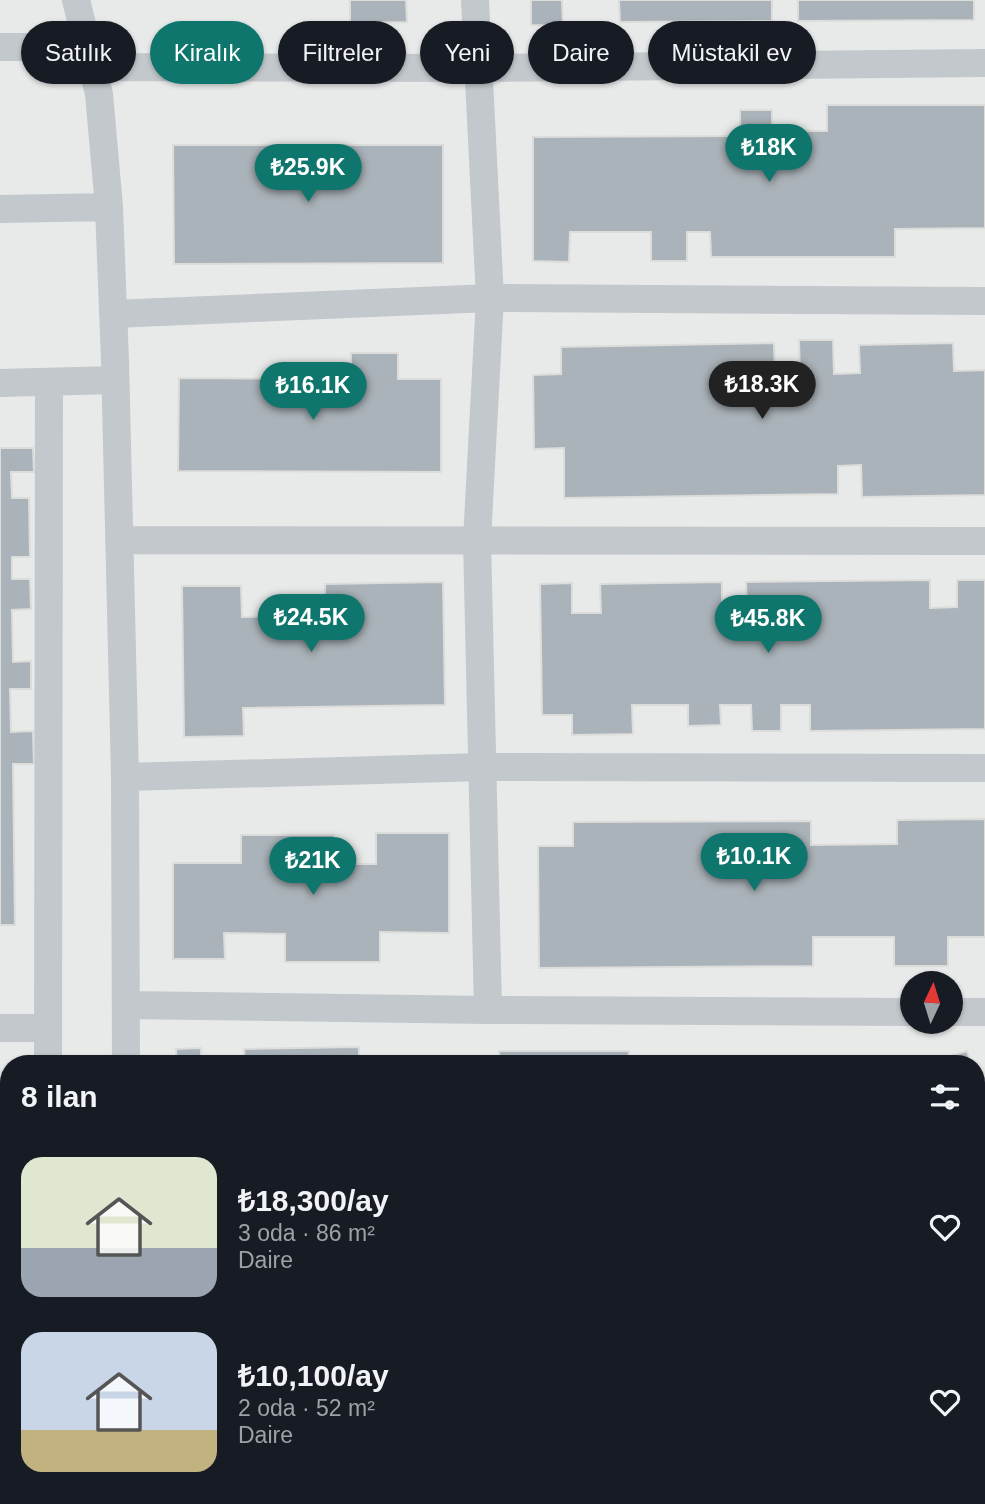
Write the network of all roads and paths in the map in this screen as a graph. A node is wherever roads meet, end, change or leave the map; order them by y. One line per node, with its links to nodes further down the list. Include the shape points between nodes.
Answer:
1 (76, 0): 3 (street)
2 (475, 0): 4 (street)
3 (81, 21)
4 (476, 21)
5 (0, 47): 6 (street)
6 (21, 49)
7 (136, 58): 9 (street)
8 (985, 63): 10 (street)
9 (420, 66)
10 (514, 68)
11 (97, 84): 13 (street)
12 (478, 84): 15 (street)
13 (109, 207): 14 (street); 17 (street)
14 (0, 209)
15 (490, 298): 16 (street); 17 (street); 22 (street)
16 (985, 301)
17 (113, 314): 18 (street)
18 (115, 380): 19 (street); 21 (street)
19 (50, 382): 20 (street); 33 (street)
20 (0, 383)
21 (119, 540): 22 (street); 26 (street)
22 (477, 540): 23 (street); 24 (street)
23 (985, 541)
24 (482, 767): 25 (street); 26 (street); 28 (street)
25 (985, 768)
26 (125, 777): 27 (street)
27 (126, 1005): 28 (street); 35 (street)
28 (488, 1010): 29 (street)
29 (900, 1012)
30 (963, 1012): 31 (street)
31 (985, 1012)
32 (0, 1028): 33 (street)
33 (47, 1028): 34 (street)
34 (48, 1055)
35 (126, 1055)

